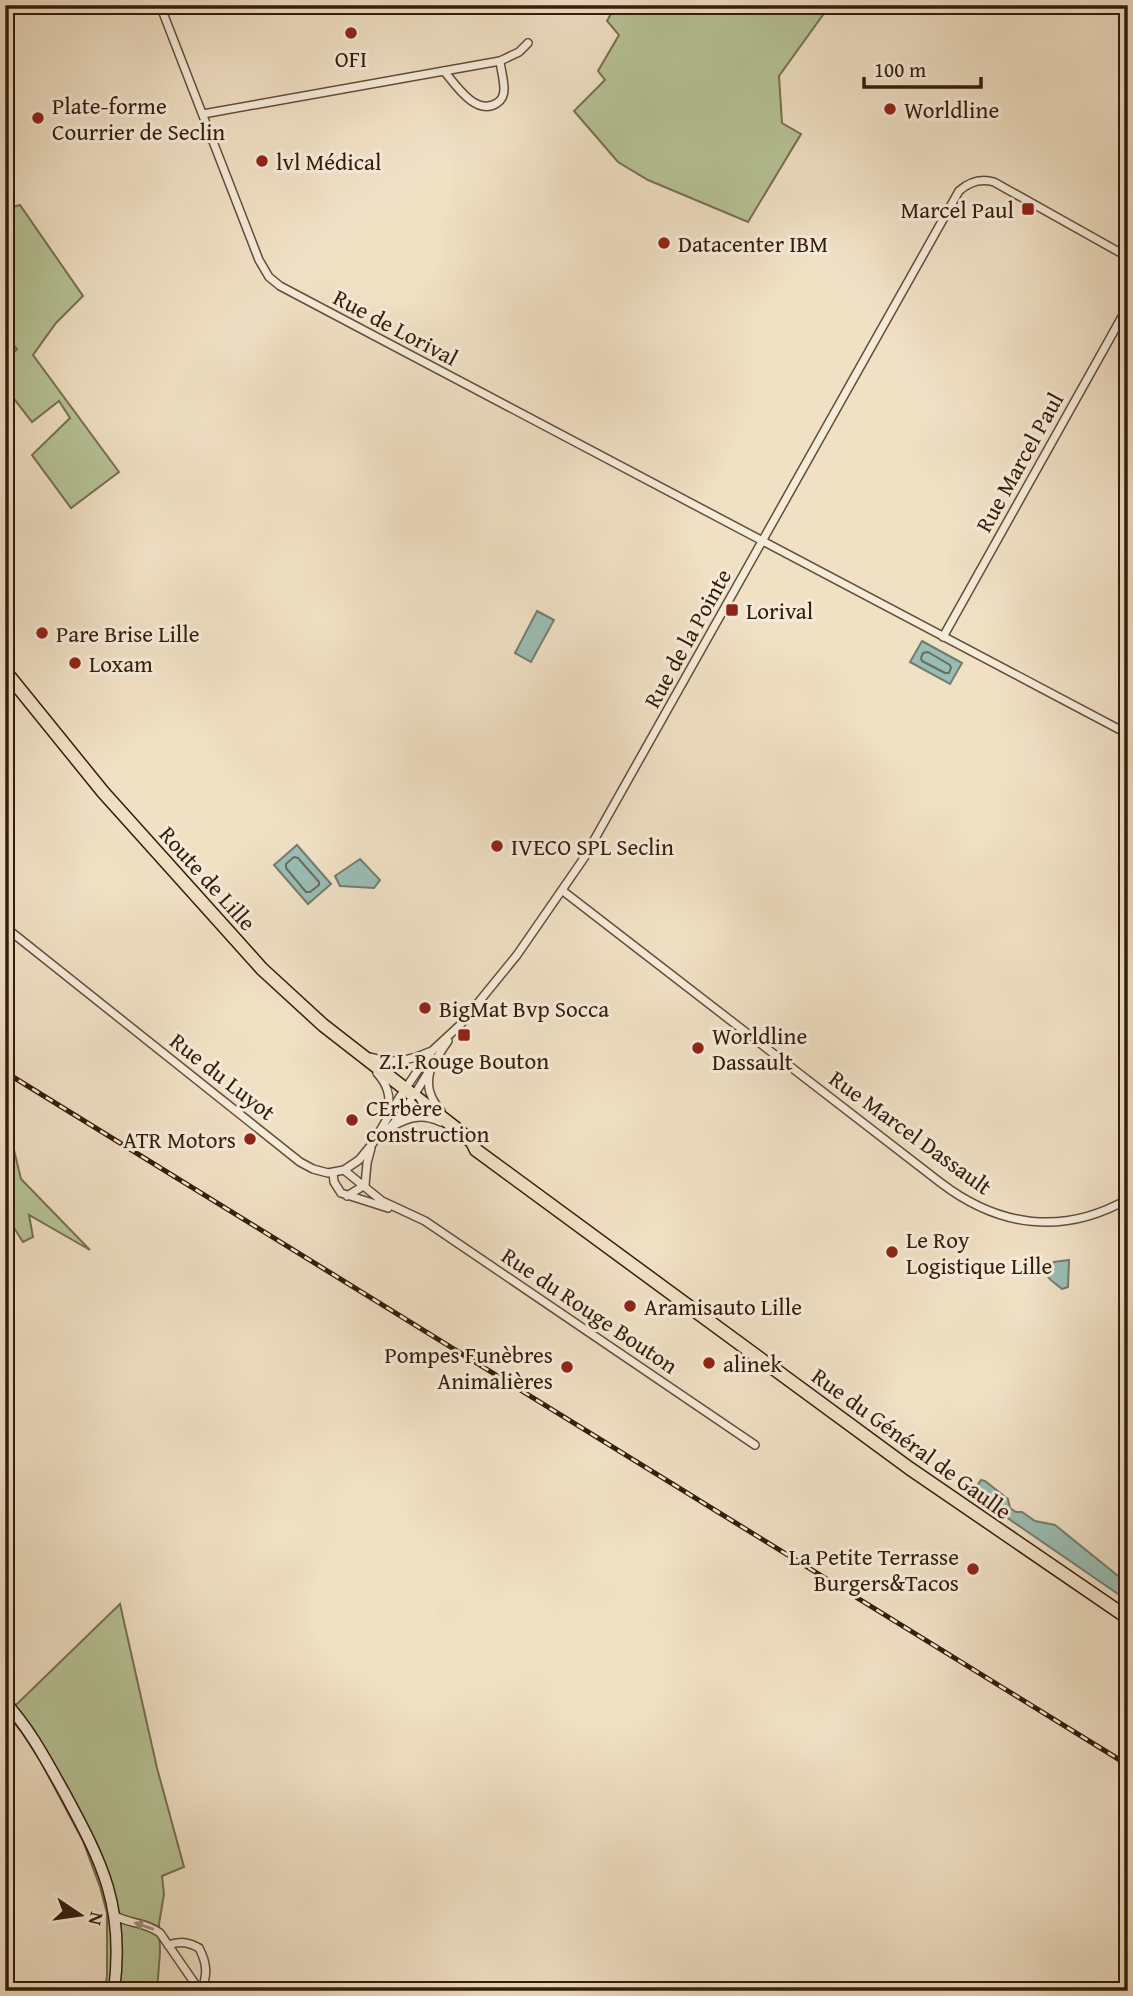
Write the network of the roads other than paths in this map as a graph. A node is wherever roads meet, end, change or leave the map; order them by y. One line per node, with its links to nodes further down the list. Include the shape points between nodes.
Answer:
1 (161, 7): 5 (street, Rue de Lorival)
2 (528, 43): 3 (street)
3 (500, 61): 4 (street); 4 (street, via 504,91 492,106 474,102)
4 (444, 71): 5 (street)
5 (202, 114): 8 (street, Rue de Lorival, via 259,261 280,286)
6 (1128, 257): 8 (street, Rue de la Pointe, via 999,184 985,180 970,183 957,194)
7 (1128, 306): 9 (street, Rue Marcel Paul)
8 (762, 541): 9 (street); 12 (street, Rue de la Pointe)
9 (943, 637): 11 (street)
10 (5, 671): 16 (main road, Route de Lille, via 103,792 246,953)
11 (1128, 734)
12 (563, 891): 14 (street, Rue de la Pointe); 27 (street, Rue Marcel Dassault, via 972,1204 1003,1216 1054,1221 1086,1216)
13 (5, 927): 24 (street, Rue du Luyot, via 300,1161 318,1171)
14 (456, 1029): 15 (street, Rue de la Pointe); 17 (street)
15 (433, 1050): 16 (street, via 391,1062); 18 (street, Rue de la Pointe)
16 (357, 1052): 18 (main road, Route de Lille); 19 (street, via 386,1084)
17 (434, 1061): 18 (street); 21 (street, via 429,1092)
18 (409, 1092): 19 (street); 20 (street); 21 (main road, Rue du Général de Gaulle)
19 (388, 1115): 22 (street)
20 (391, 1127): 21 (street, via 423,1116); 22 (street)
21 (458, 1130): 30 (main road, Rue du Général de Gaulle, via 909,1468)
22 (373, 1143): 23 (street); 25 (street)
23 (344, 1170): 24 (street, Rue du Luyot); 25 (street, Rue du Rouge Bouton)
24 (333, 1172): 26 (street, via 338,1190)
25 (365, 1185): 26 (street); 28 (street, Rue du Rouge Bouton, via 378,1199)
26 (347, 1196): 28 (street, Rue du Rouge Bouton)
27 (1128, 1199)
28 (402, 1211): 29 (street, Rue du Rouge Bouton, via 425,1221)
29 (755, 1445)
30 (1128, 1618)
31 (5, 1702): 32 (main road, via 43,1754 101,1863)
32 (115, 1916): 33 (street, one-way to 32, via 150,1926); 34 (main road)
33 (169, 1945): 35 (street); 35 (street, via 178,1941 199,1948 206,1966)
34 (114, 1991)
35 (201, 1991)

